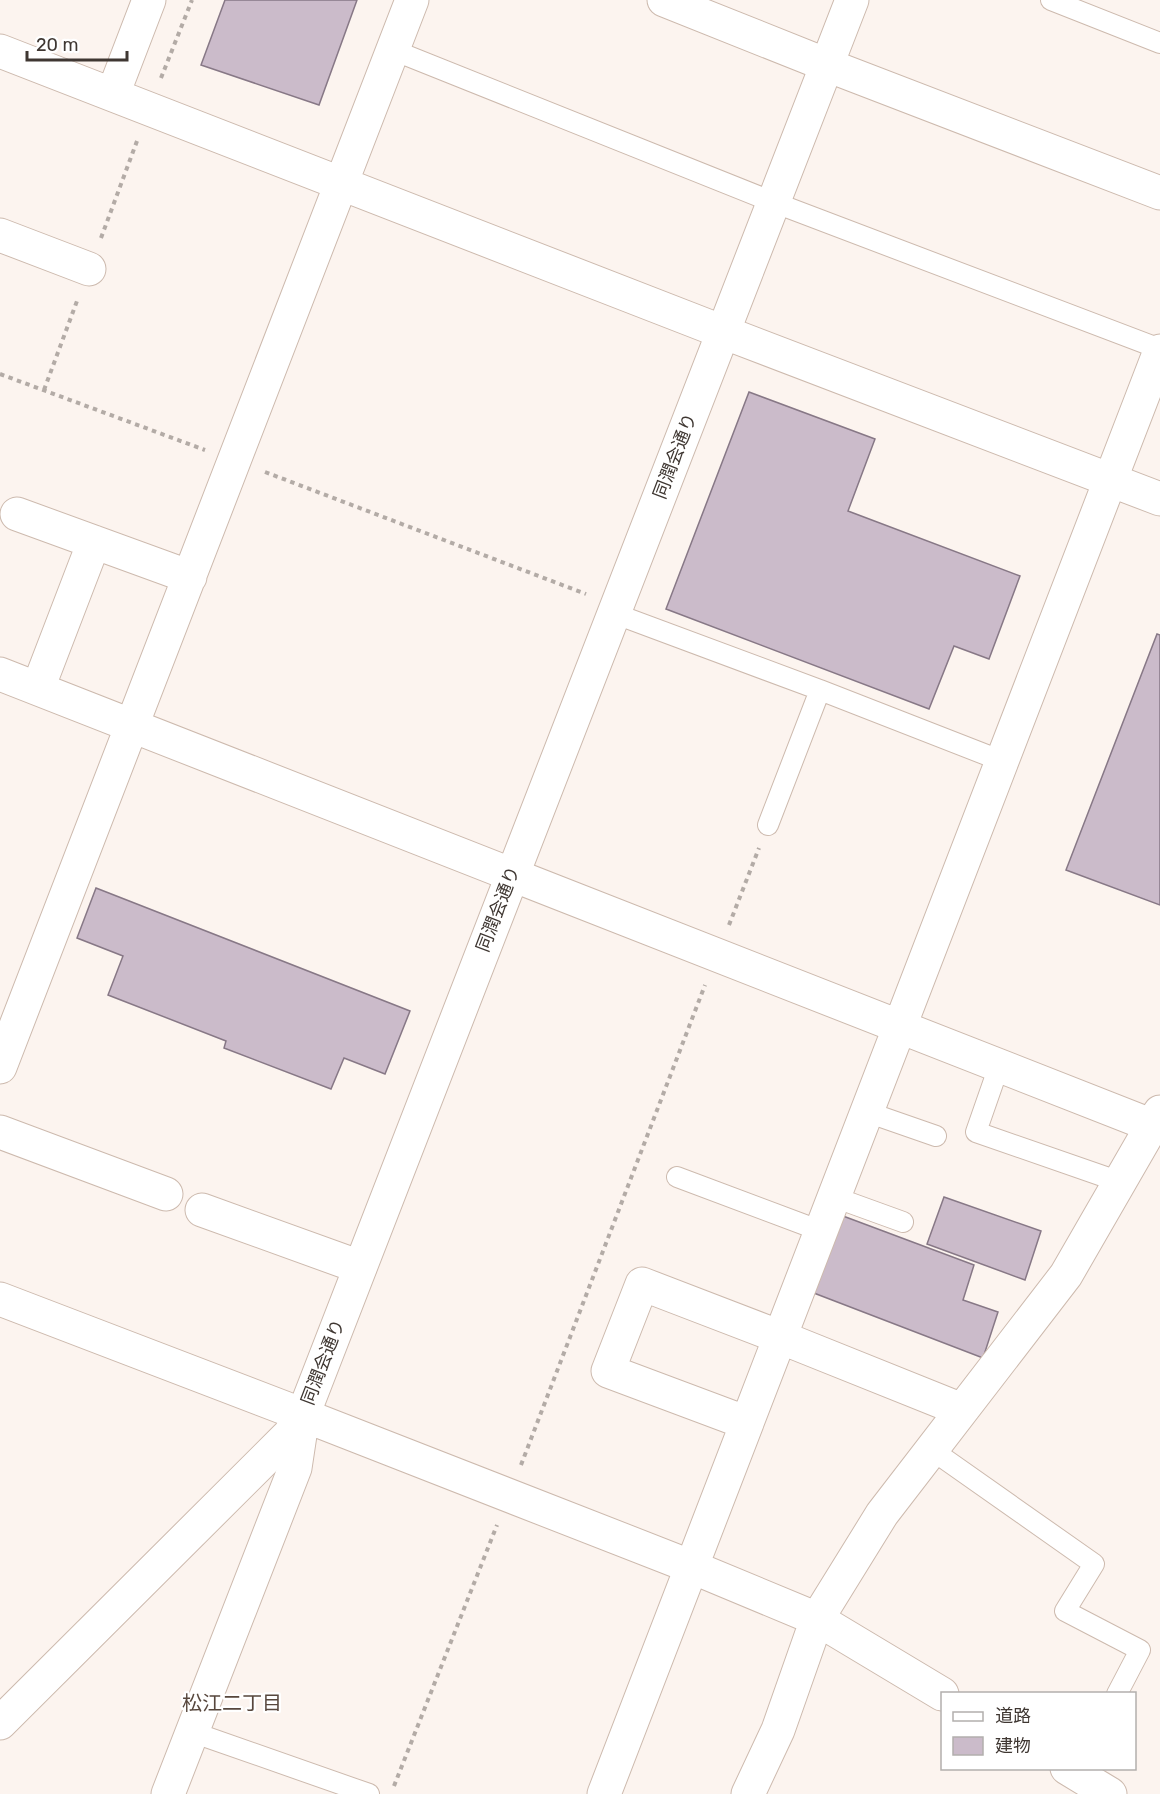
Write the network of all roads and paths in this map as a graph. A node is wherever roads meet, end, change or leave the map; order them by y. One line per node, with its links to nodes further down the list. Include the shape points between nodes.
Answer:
1 (149, 0): 11 (street)
2 (192, 0): 12 (path)
3 (412, 0): 8 (street)
4 (664, 0): 10 (street)
5 (852, 0): 10 (street, 同潤会通り)
6 (1051, 0): 7 (lane)
7 (1160, 43)
8 (393, 50): 13 (street); 15 (lane)
9 (0, 51): 11 (street)
10 (827, 65): 14 (street); 15 (street, 同潤会通り)
11 (113, 94): 12 (street)
12 (149, 108): 13 (street); 17 (path)
13 (342, 183): 18 (street); 22 (street)
14 (1160, 194)
15 (773, 202): 18 (street, 同潤会通り); 19 (lane)
16 (0, 235): 17 (street)
17 (89, 269): 21 (path)
18 (723, 332): 23 (street); 28 (street, 同潤会通り)
19 (1160, 350): 23 (street)
20 (0, 374): 21 (path)
21 (44, 390): 22 (path)
22 (234, 461): 27 (street); 28 (path)
23 (1110, 480): 24 (street); 33 (street)
24 (1160, 499)
25 (17, 514): 26 (street)
26 (94, 542): 27 (street); 30 (street)
27 (190, 577): 32 (street)
28 (615, 609): 31 (lane); 35 (street, 同潤会通り)
29 (0, 674): 30 (street)
30 (38, 688): 32 (street)
31 (820, 690): 33 (lane); 34 (lane)
32 (132, 726): 35 (street); 39 (street)
33 (1002, 760): 37 (street)
34 (768, 825): 36 (path)
35 (512, 874): 36 (street); 51 (street, 同潤会通り)
36 (717, 955): 37 (street); 58 (path)
37 (900, 1027): 38 (street); 40 (street)
38 (999, 1066): 43 (street); 45 (lane, via 976,1132)
39 (0, 1067)
40 (867, 1112): 42 (lane); 47 (street)
41 (0, 1132): 46 (street)
42 (936, 1136)
43 (1152, 1138): 45 (street)
44 (677, 1177): 50 (lane)
45 (1120, 1182): 54 (street, via 1066,1275)
46 (166, 1194)
47 (834, 1197): 49 (lane); 50 (street)
48 (202, 1210): 51 (street)
49 (903, 1222)
50 (821, 1231): 53 (street)
51 (360, 1267): 55 (street, 同潤会通り)
52 (0, 1299): 55 (street)
53 (780, 1337): 54 (street); 56 (street); 56 (street, via 642,1284 608,1371)
54 (962, 1410): 57 (street)
55 (303, 1415): 58 (street); 63 (street, 同潤会通り, via 289,1435); 64 (street, via 295,1468)
56 (747, 1423): 59 (street)
57 (932, 1450): 60 (street, via 882,1514); 61 (lane, via 1094,1564 1065,1611 1140,1650)
58 (509, 1497): 59 (street); 69 (path)
59 (692, 1567): 60 (street); 70 (street)
60 (817, 1619): 62 (street); 66 (street)
61 (1118, 1692)
62 (941, 1693)
63 (0, 1723)
64 (192, 1732): 67 (street); 68 (lane)
65 (1074, 1770): 71 (street)
66 (754, 1790)
67 (168, 1794)
68 (369, 1794)
69 (391, 1794)
70 (604, 1794)
71 (1110, 1794)

